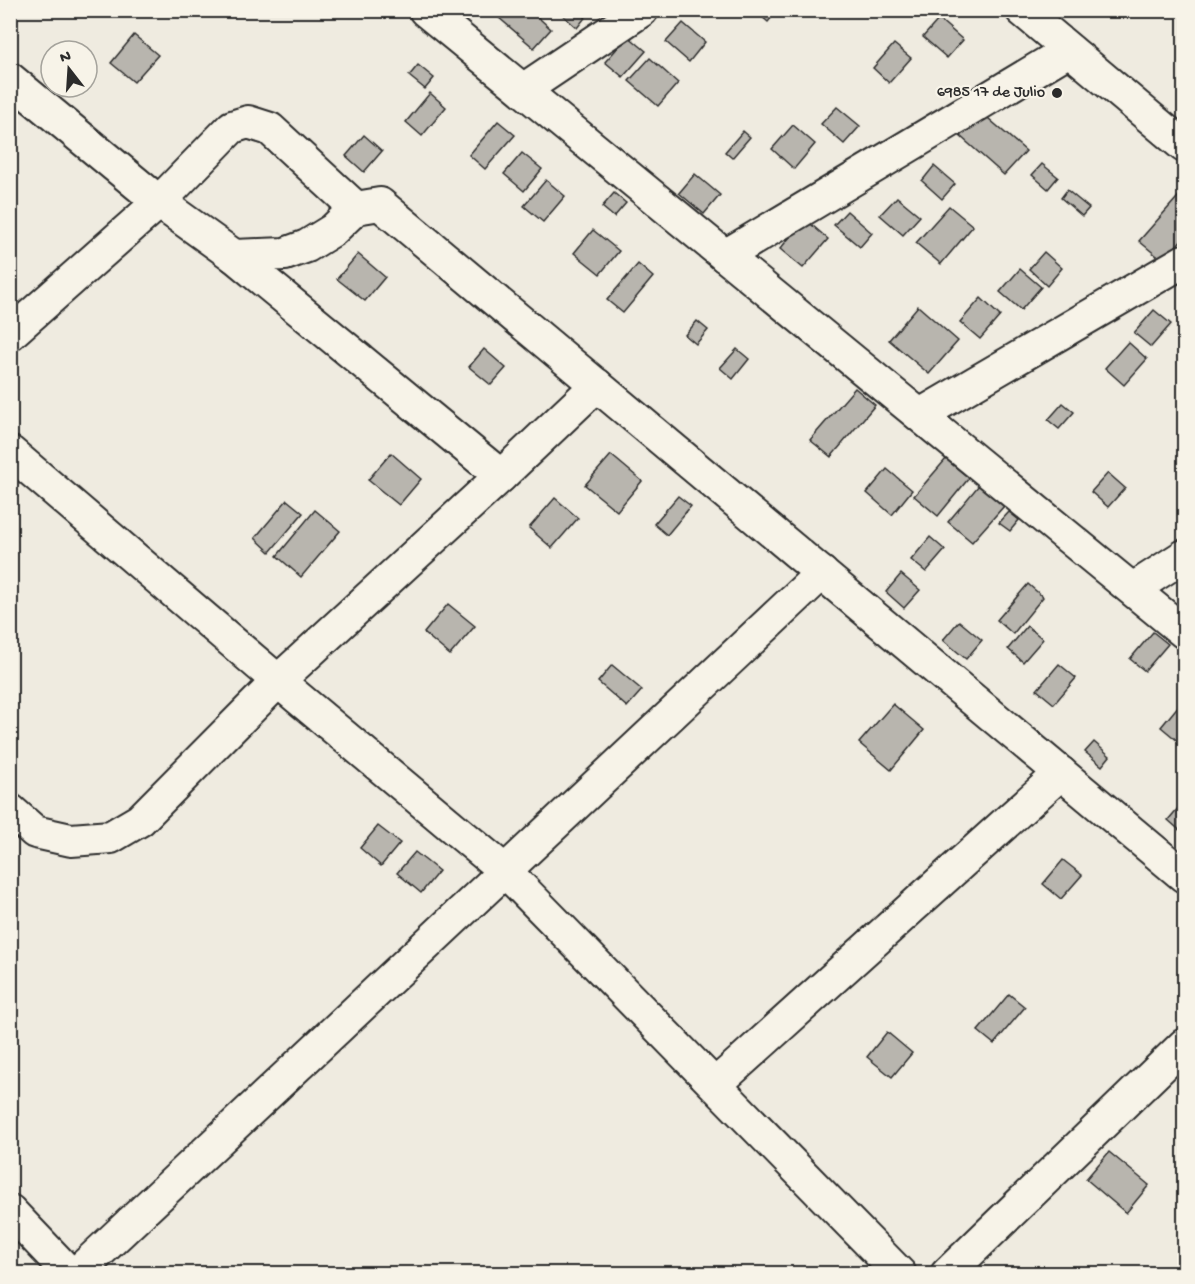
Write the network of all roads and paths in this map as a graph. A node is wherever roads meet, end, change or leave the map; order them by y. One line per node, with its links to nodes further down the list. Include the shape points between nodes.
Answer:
1 (425, 10): 6 (street)
2 (642, 10): 6 (street)
3 (1022, 10): 4 (street)
4 (1070, 50): 7 (street); 11 (street)
5 (10, 79): 8 (street)
6 (523, 90): 11 (street)
7 (1185, 146)
8 (159, 202): 9 (street, via 232,127 248,122 270,129); 10 (street); 13 (street)
9 (356, 207): 10 (street, via 333,230 307,246 285,254); 14 (street, via 380,204)
10 (234, 256): 17 (street)
11 (725, 256): 15 (street)
12 (1185, 261): 15 (street)
13 (10, 334)
14 (597, 385): 17 (street); 19 (street)
15 (920, 415): 20 (street)
16 (10, 452): 22 (street)
17 (501, 476): 22 (street)
18 (1185, 556): 20 (street)
19 (822, 573): 23 (street); 25 (street)
20 (1132, 589): 21 (street)
21 (1185, 632)
22 (278, 681): 24 (street, via 140,820 111,837 71,840 35,832); 25 (street)
23 (1061, 773): 26 (street); 28 (street)
24 (10, 810)
25 (505, 871): 28 (street); 31 (street)
26 (1185, 876)
27 (1185, 1045): 33 (street)
28 (716, 1084): 32 (street)
29 (10, 1211): 30 (street)
30 (70, 1274)
31 (76, 1274)
32 (900, 1274)
33 (947, 1274)

